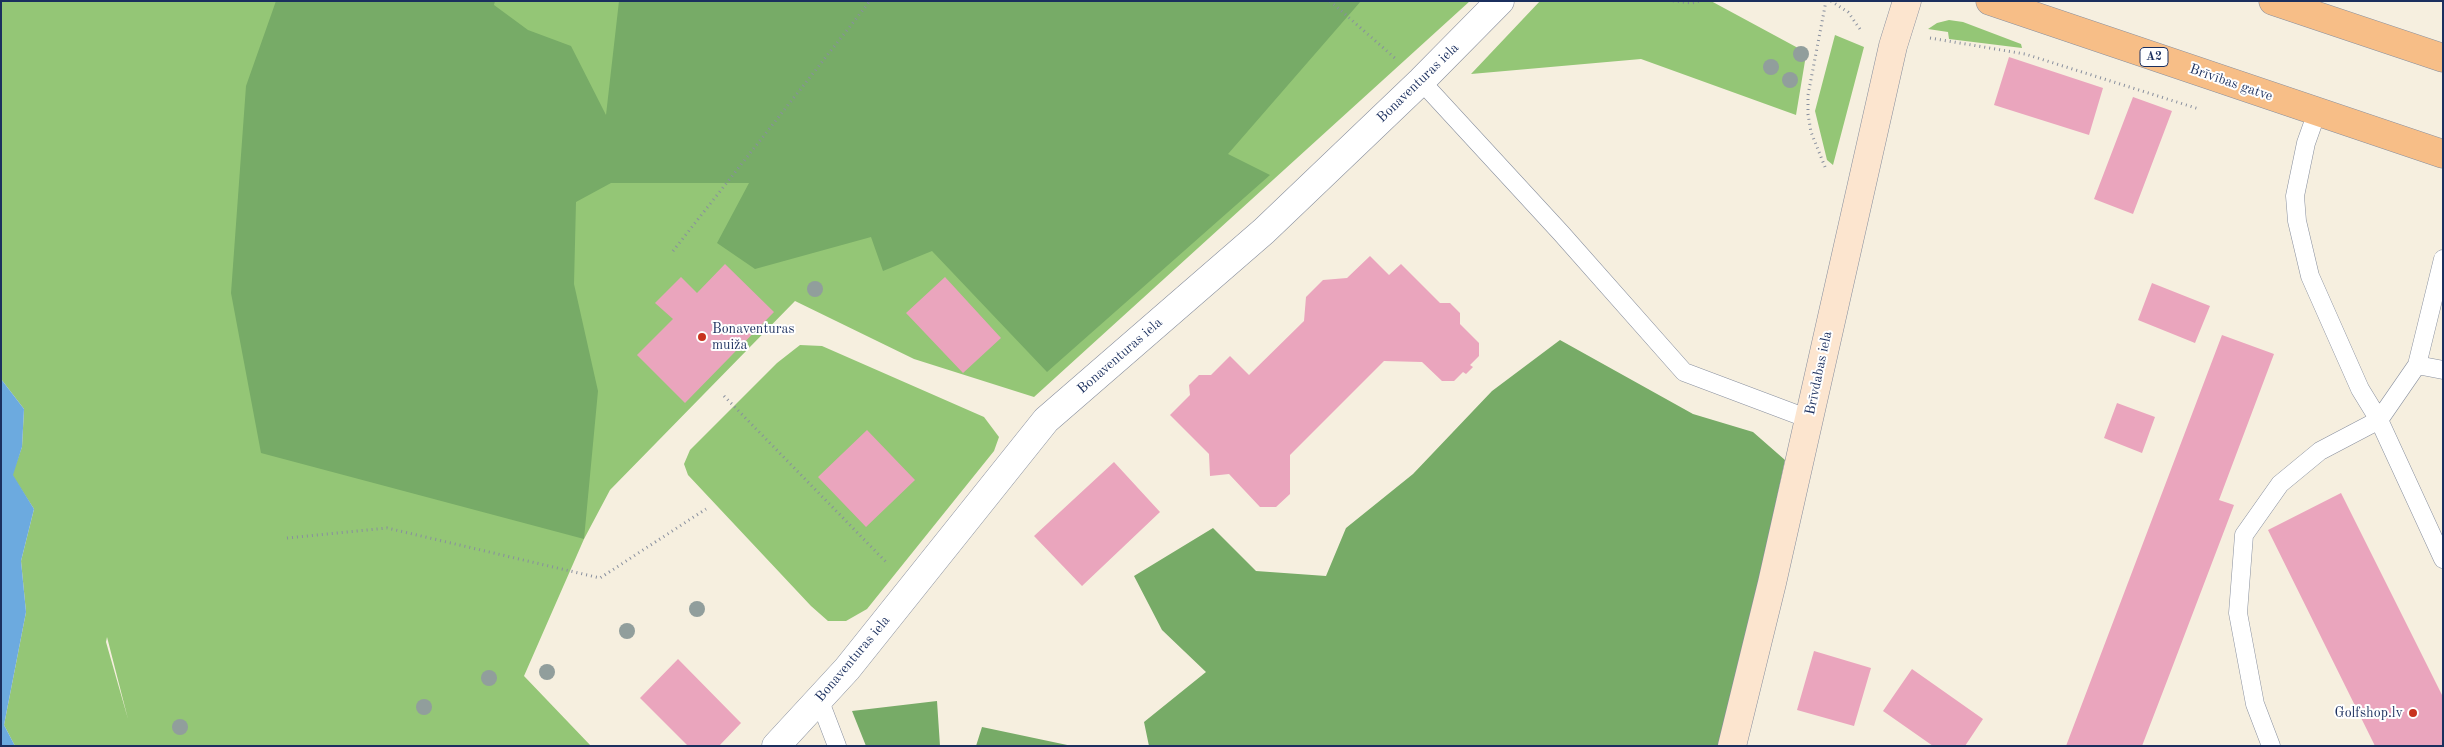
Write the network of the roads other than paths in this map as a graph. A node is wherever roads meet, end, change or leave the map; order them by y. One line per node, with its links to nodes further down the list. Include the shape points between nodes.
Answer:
1 (1500, 1): 6 (street, Bonaventuras iela)
2 (1907, 1): 12 (street, Brīvdabas iela, via 1893,46)
3 (1990, 1): 7 (highway, Brīvības gatve / A2)
4 (2273, 1): 5 (highway)
5 (2443, 58)
6 (1421, 81): 12 (lane, via 1684,372); 15 (street, Bonaventuras iela, via 1264,231 1046,420 847,669)
7 (2317, 112): 8 (highway, Brīvības gatve / A2); 13 (lane, via 2300,172 2296,196 2297,221 2310,276 2360,389)
8 (2443, 154)
9 (2443, 259): 10 (lane)
10 (2416, 365): 11 (lane); 13 (lane)
11 (2443, 370)
12 (1809, 419): 18 (street, Brīvdabas iela)
13 (2379, 420): 14 (lane); 19 (lane, via 2313,456 2280,484 2244,535 2238,613 2255,704)
14 (2443, 559)
15 (819, 699): 16 (street, Bonaventuras iela); 17 (lane)
16 (776, 746)
17 (837, 746)
18 (1732, 746)
19 (2271, 746)

